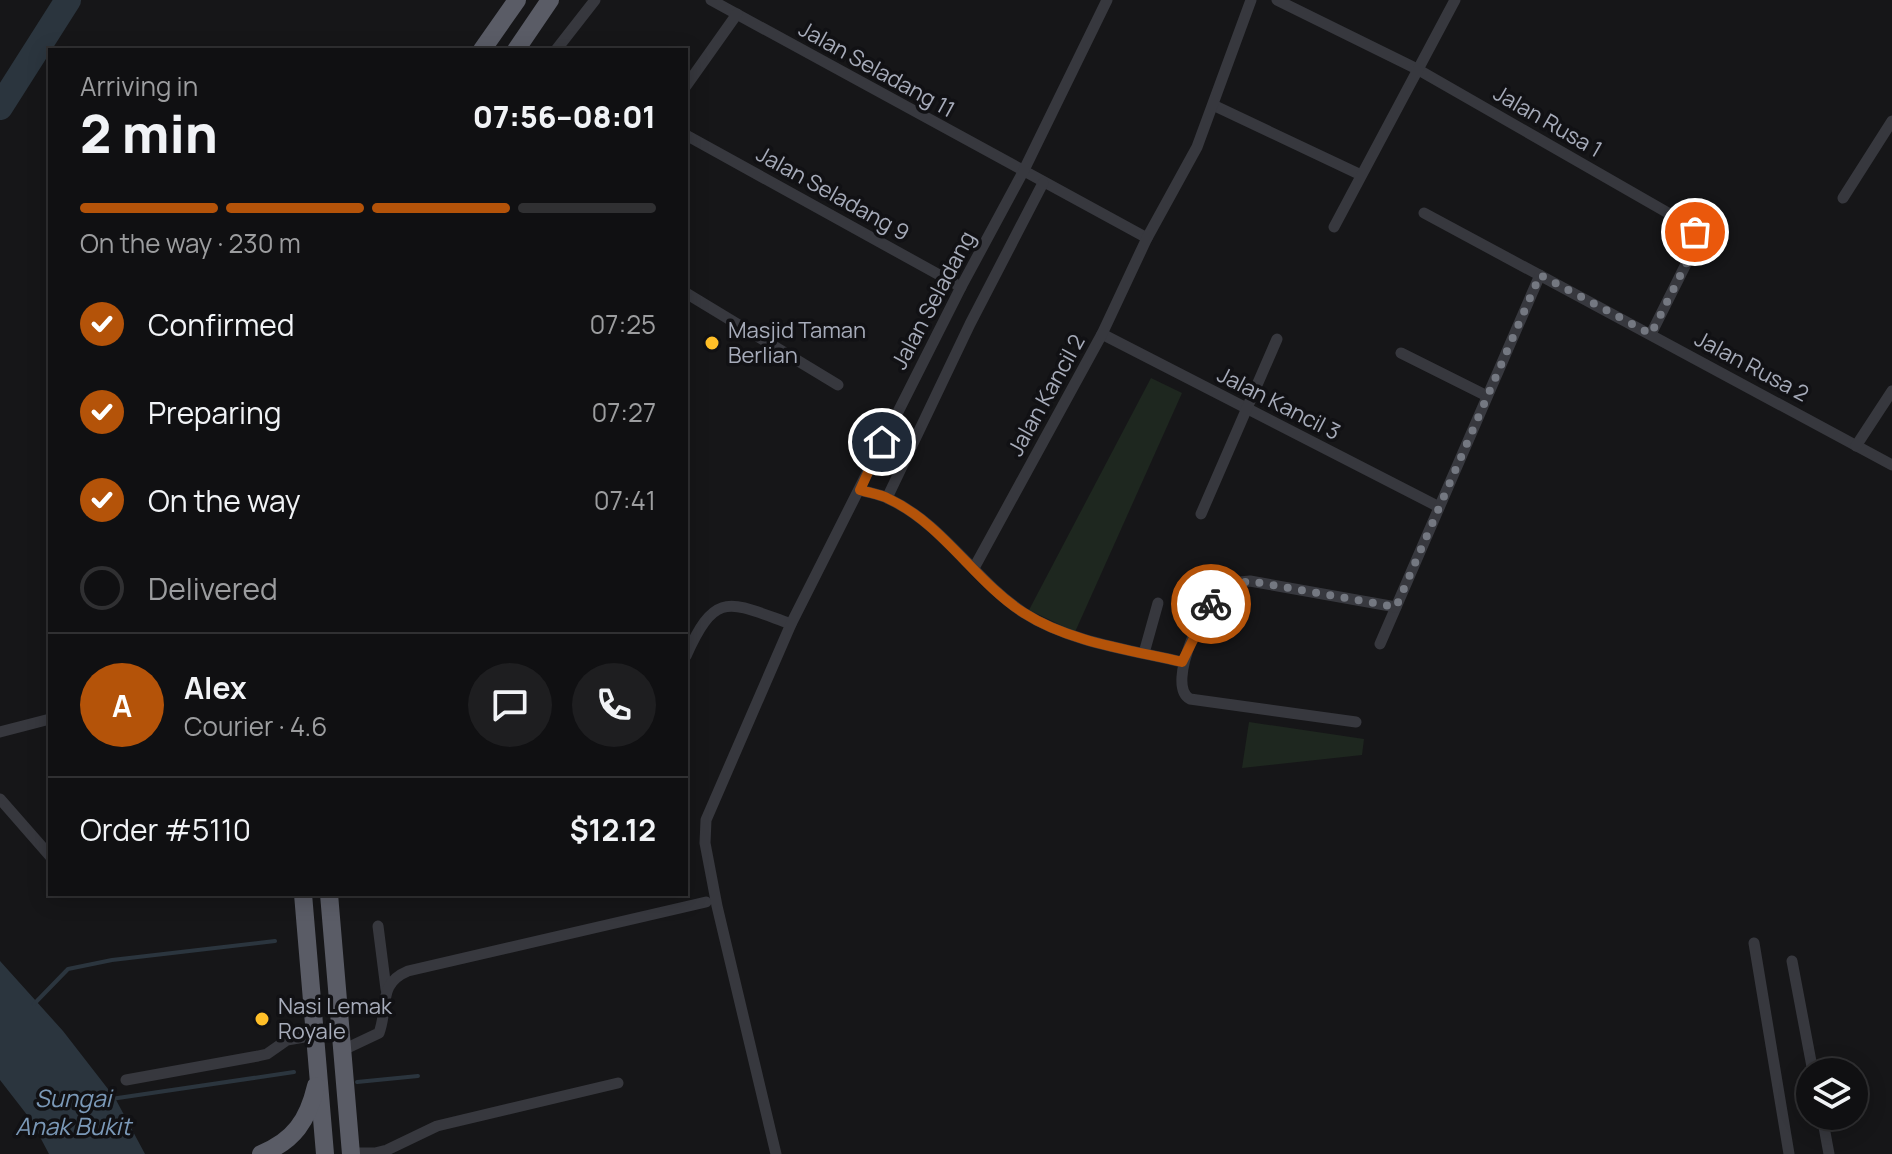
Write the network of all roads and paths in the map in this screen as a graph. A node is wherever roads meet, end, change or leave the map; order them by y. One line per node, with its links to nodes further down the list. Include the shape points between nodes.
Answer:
1 (516, 0): 10 (highway)
2 (550, 0): 11 (highway)
3 (595, 0): 12 (street)
4 (711, 0): 9 (street, Jalan Seladang 11)
5 (1107, 0): 18 (street, Jalan Seladang)
6 (1251, 0): 15 (street, Jalan Kancil 2)
7 (1277, 0): 13 (street, Jalan Rusa 1)
8 (1455, 0): 13 (street)
9 (737, 14): 14 (street); 18 (street, Jalan Seladang 11)
10 (483, 48)
11 (517, 48)
12 (558, 48)
13 (1417, 69): 19 (street); 29 (street, Jalan Rusa 1, via 1695,232 1694,248)
14 (688, 83)
15 (1213, 105): 19 (street); 24 (street, Jalan Kancil 2, via 1192,158)
16 (1892, 121): 21 (street)
17 (688, 136): 26 (street, Jalan Seladang 9)
18 (1023, 172): 20 (street); 26 (street, Jalan Seladang)
19 (1361, 175): 23 (street)
20 (1043, 183): 24 (street); 39 (street)
21 (1843, 198)
22 (1424, 213): 25 (street, Jalan Rusa 2)
23 (1334, 227)
24 (1147, 238): 28 (street, Jalan Kancil 2)
25 (1540, 275): 29 (street, Jalan Rusa 2); 34 (street)
26 (961, 287): 38 (street, Jalan Seladang)
27 (688, 294): 32 (street)
28 (1102, 334): 35 (street, Jalan Kancil 3); 42 (street, Jalan Kancil 2)
29 (1651, 334): 36 (street, Jalan Rusa 2)
30 (1277, 339): 35 (street)
31 (1401, 353): 34 (street)
32 (838, 385)
33 (1892, 391): 36 (street)
34 (1487, 396): 40 (street)
35 (1247, 409): 40 (street, Jalan Kancil 3); 41 (street)
36 (1856, 446): 37 (street, Jalan Rusa 2)
37 (1892, 465)
38 (860, 490): 39 (street); 45 (street, Jalan Seladang)
39 (887, 498): 42 (street, via 912,512)
40 (1439, 507): 44 (street)
41 (1201, 514)
42 (974, 568): 48 (street, via 1037,620)
43 (1158, 603): 48 (street)
44 (1396, 607): 46 (street); 49 (street, via 1235,582 1214,597)
45 (791, 624): 47 (street, via 746,608 717,608); 72 (street, Jalan Seladang, via 704,831)
46 (1380, 644)
47 (688, 652)
48 (1144, 653): 49 (street)
49 (1182, 662): 51 (street, via 1181,689 1190,699)
50 (48, 720): 52 (street)
51 (1356, 722)
52 (0, 732)
53 (0, 799): 54 (street)
54 (48, 854)
55 (303, 896): 62 (highway)
56 (329, 896): 63 (highway)
57 (706, 902): 61 (street, via 408,971 391,981)
58 (378, 926): 61 (street)
59 (1754, 943): 73 (street)
60 (1792, 961): 64 (street)
61 (386, 991): 63 (street, via 379,1033)
62 (316, 1035): 65 (highway); 66 (street, via 287,1040 267,1054)
63 (343, 1050): 71 (highway)
64 (1810, 1058)
65 (320, 1067): 69 (highway, via 308,1115 288,1140); 70 (highway)
66 (126, 1080)
67 (618, 1083): 71 (street, via 437,1126 387,1150)
68 (1825, 1130): 74 (street)
69 (261, 1154)
70 (325, 1154)
71 (351, 1154)
72 (776, 1154)
73 (1789, 1154)
74 (1829, 1154)

